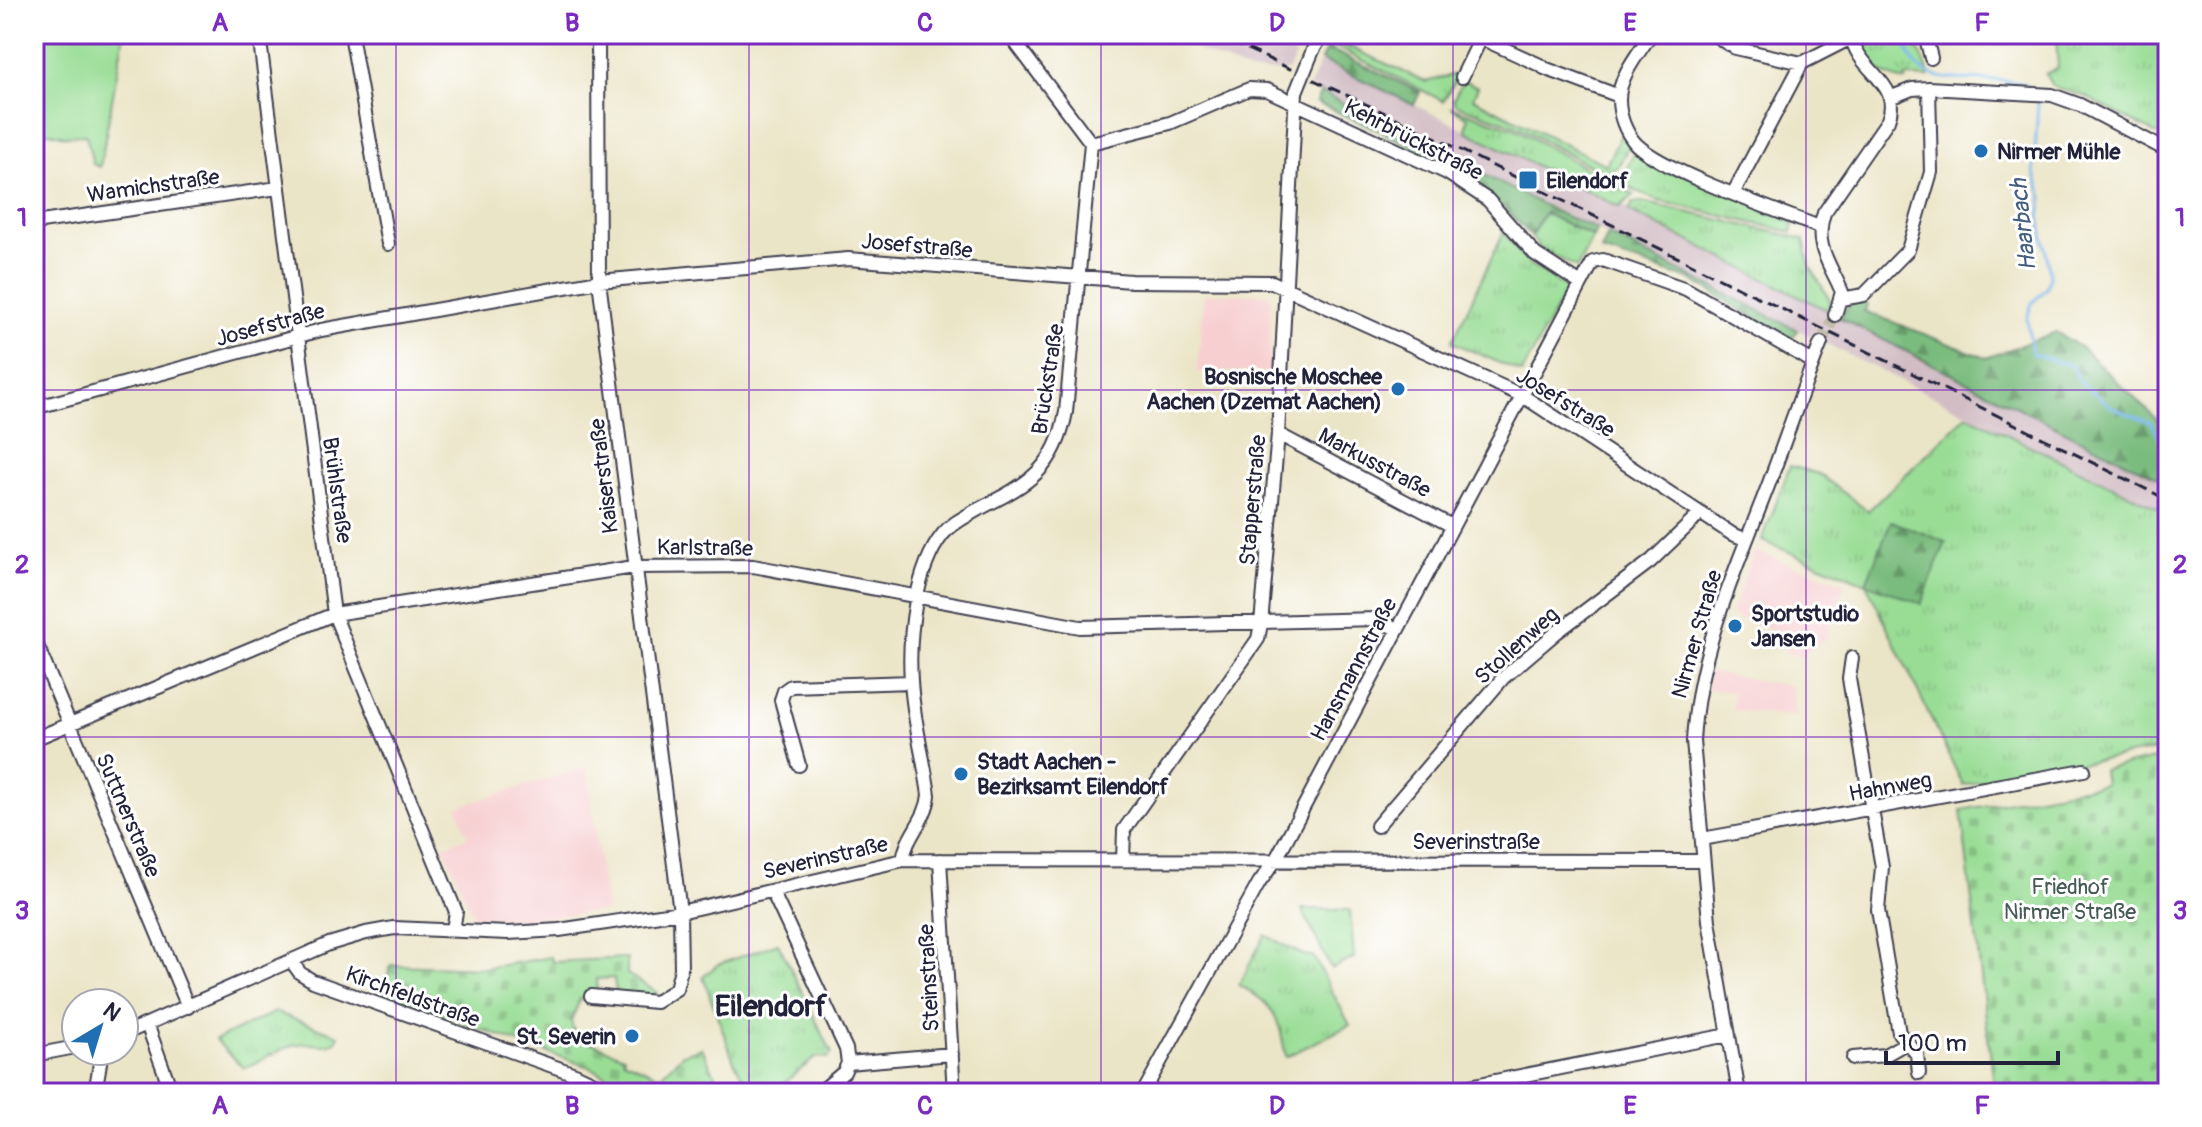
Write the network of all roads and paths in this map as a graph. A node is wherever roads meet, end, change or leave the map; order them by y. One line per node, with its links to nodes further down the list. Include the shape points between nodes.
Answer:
1 (259, 34): 20 (street, Brühlstraße)
2 (351, 34): 24 (street)
3 (598, 34): 26 (street, Kaiserstraße)
4 (1009, 34): 18 (street)
5 (1323, 34): 15 (street, Stapperstraße, bridge)
6 (1651, 34): 16 (street)
7 (1714, 34): 12 (street, via 1732,46)
8 (1925, 34): 11 (street)
9 (1483, 36): 13 (street); 16 (street, via 1543,67)
10 (1851, 36): 12 (street); 17 (street, via 1860,60)
11 (1931, 58)
12 (1802, 63): 21 (street)
13 (1462, 77)
14 (1929, 88): 17 (street); 19 (street, via 2052,95); 29 (street, via 1931,172 1908,250 1864,295)
15 (1295, 96): 18 (street, via 1249,89 1170,123); 27 (street, Kehrbrückstraße, via 1447,173 1488,200 1535,254); 28 (street, Stapperstraße)
16 (1619, 96): 21 (street, via 1620,116 1636,144 1653,157)
17 (1892, 97): 23 (street, via 1888,120)
18 (1091, 143): 25 (street, Brückstraße)
19 (2168, 151)
20 (278, 188): 22 (street, Wamichstraße); 31 (street, Brühlstraße)
21 (1734, 192): 23 (street)
22 (34, 223)
23 (1819, 227): 29 (street)
24 (388, 244)
25 (1081, 278): 26 (street, Josefstraße, via 848,259); 28 (street, Josefstraße); 41 (street, Brückstraße, via 1066,412 1054,455 1026,483 943,533)
26 (599, 281): 31 (street, Josefstraße); 40 (street, Kaiserstraße)
27 (1581, 284): 33 (street, Hansmannstraße, via 1593,262 1603,260 1686,289); 34 (street, Hansmannstraße)
28 (1285, 285): 34 (street, Josefstraße); 36 (street, Stapperstraße)
29 (1841, 299): 30 (street)
30 (1835, 315)
31 (296, 337): 35 (street, Josefstraße); 42 (street, Brühlstraße)
32 (1821, 343): 33 (street, Nirmer Straße)
33 (1813, 362): 39 (street, Nirmer Straße)
34 (1523, 396): 37 (street, Josefstraße); 38 (street, Hansmannstraße)
35 (34, 408)
36 (1278, 434): 38 (street, Markusstraße); 43 (street, Stapperstraße)
37 (1700, 514): 39 (street, Josefstraße); 53 (street, Stollenweg, via 1651,561 1503,678)
38 (1452, 526): 44 (street, Hansmannstraße)
39 (1745, 539): 54 (street, Nirmer Straße, via 1708,649 1695,712)
40 (634, 567): 41 (street, Karlstraße, via 753,566); 42 (street, Karlstraße); 61 (street, Kaiserstraße)
41 (918, 599): 43 (street, Karlstraße, via 1080,627); 47 (street, Brückstraße)
42 (334, 614): 48 (street, Karlstraße); 62 (street, Brühlstraße, via 456,912)
43 (1261, 624): 44 (street, Karlstraße, via 1376,619); 57 (street, Stapperstraße, via 1258,639 1124,830)
44 (1397, 629): 58 (street, Hansmannstraße)
45 (34, 638): 48 (street, Suttnerstraße)
46 (1852, 658): 52 (street, via 1849,679)
47 (911, 682): 50 (street, via 791,686 784,691 781,700); 55 (street, Brückstraße, via 929,795)
48 (69, 724): 49 (street, Karlstraße); 65 (street, Suttnerstraße)
49 (34, 739)
50 (799, 765)
51 (2084, 770): 52 (street, Hahnweg)
52 (1870, 810): 54 (street, Hahnweg); 69 (street, via 1882,867 1878,910 1899,1033)
53 (1377, 826)
54 (1702, 839): 59 (street, Nirmer Straße)
55 (903, 860): 56 (street, Severinstraße); 60 (street, Severinstraße)
56 (940, 860): 57 (street, Severinstraße); 71 (street, Steinstraße)
57 (1123, 860): 58 (street, Severinstraße)
58 (1275, 861): 59 (street, Severinstraße); 84 (street, Hansmannstraße)
59 (1703, 861): 68 (street, Nirmer Straße)
60 (772, 891): 61 (street, Severinstraße); 74 (street)
61 (680, 912): 62 (street, Severinstraße, via 559,930); 64 (street, Kaiserstraße, via 676,989 656,1002)
62 (453, 930): 63 (street, Severinstraße, via 394,928 366,933)
63 (292, 962): 65 (street, Severinstraße); 77 (street, Kirchfeldstraße, via 313,981)
64 (591, 996)
65 (188, 1007): 66 (street, Severinstraße)
66 (147, 1024): 67 (street, Severinstraße); 79 (street)
67 (140, 1027)
68 (1728, 1035): 85 (street); 86 (street, Nirmer Straße)
69 (1906, 1043): 73 (street, via 1885,1055); 76 (street, via 1917,1054)
70 (60, 1050): 72 (street)
71 (952, 1054): 74 (street); 83 (street, Steinstraße)
72 (34, 1055)
73 (1853, 1058)
74 (848, 1063): 82 (street)
75 (99, 1067): 78 (street)
76 (1919, 1073)
77 (575, 1074): 80 (street); 81 (street, Kirchfeldstraße)
78 (95, 1093)
79 (172, 1093)
80 (566, 1093)
81 (615, 1093)
82 (819, 1093)
83 (954, 1093)
84 (1143, 1093)
85 (1434, 1093)
86 (1739, 1093)

